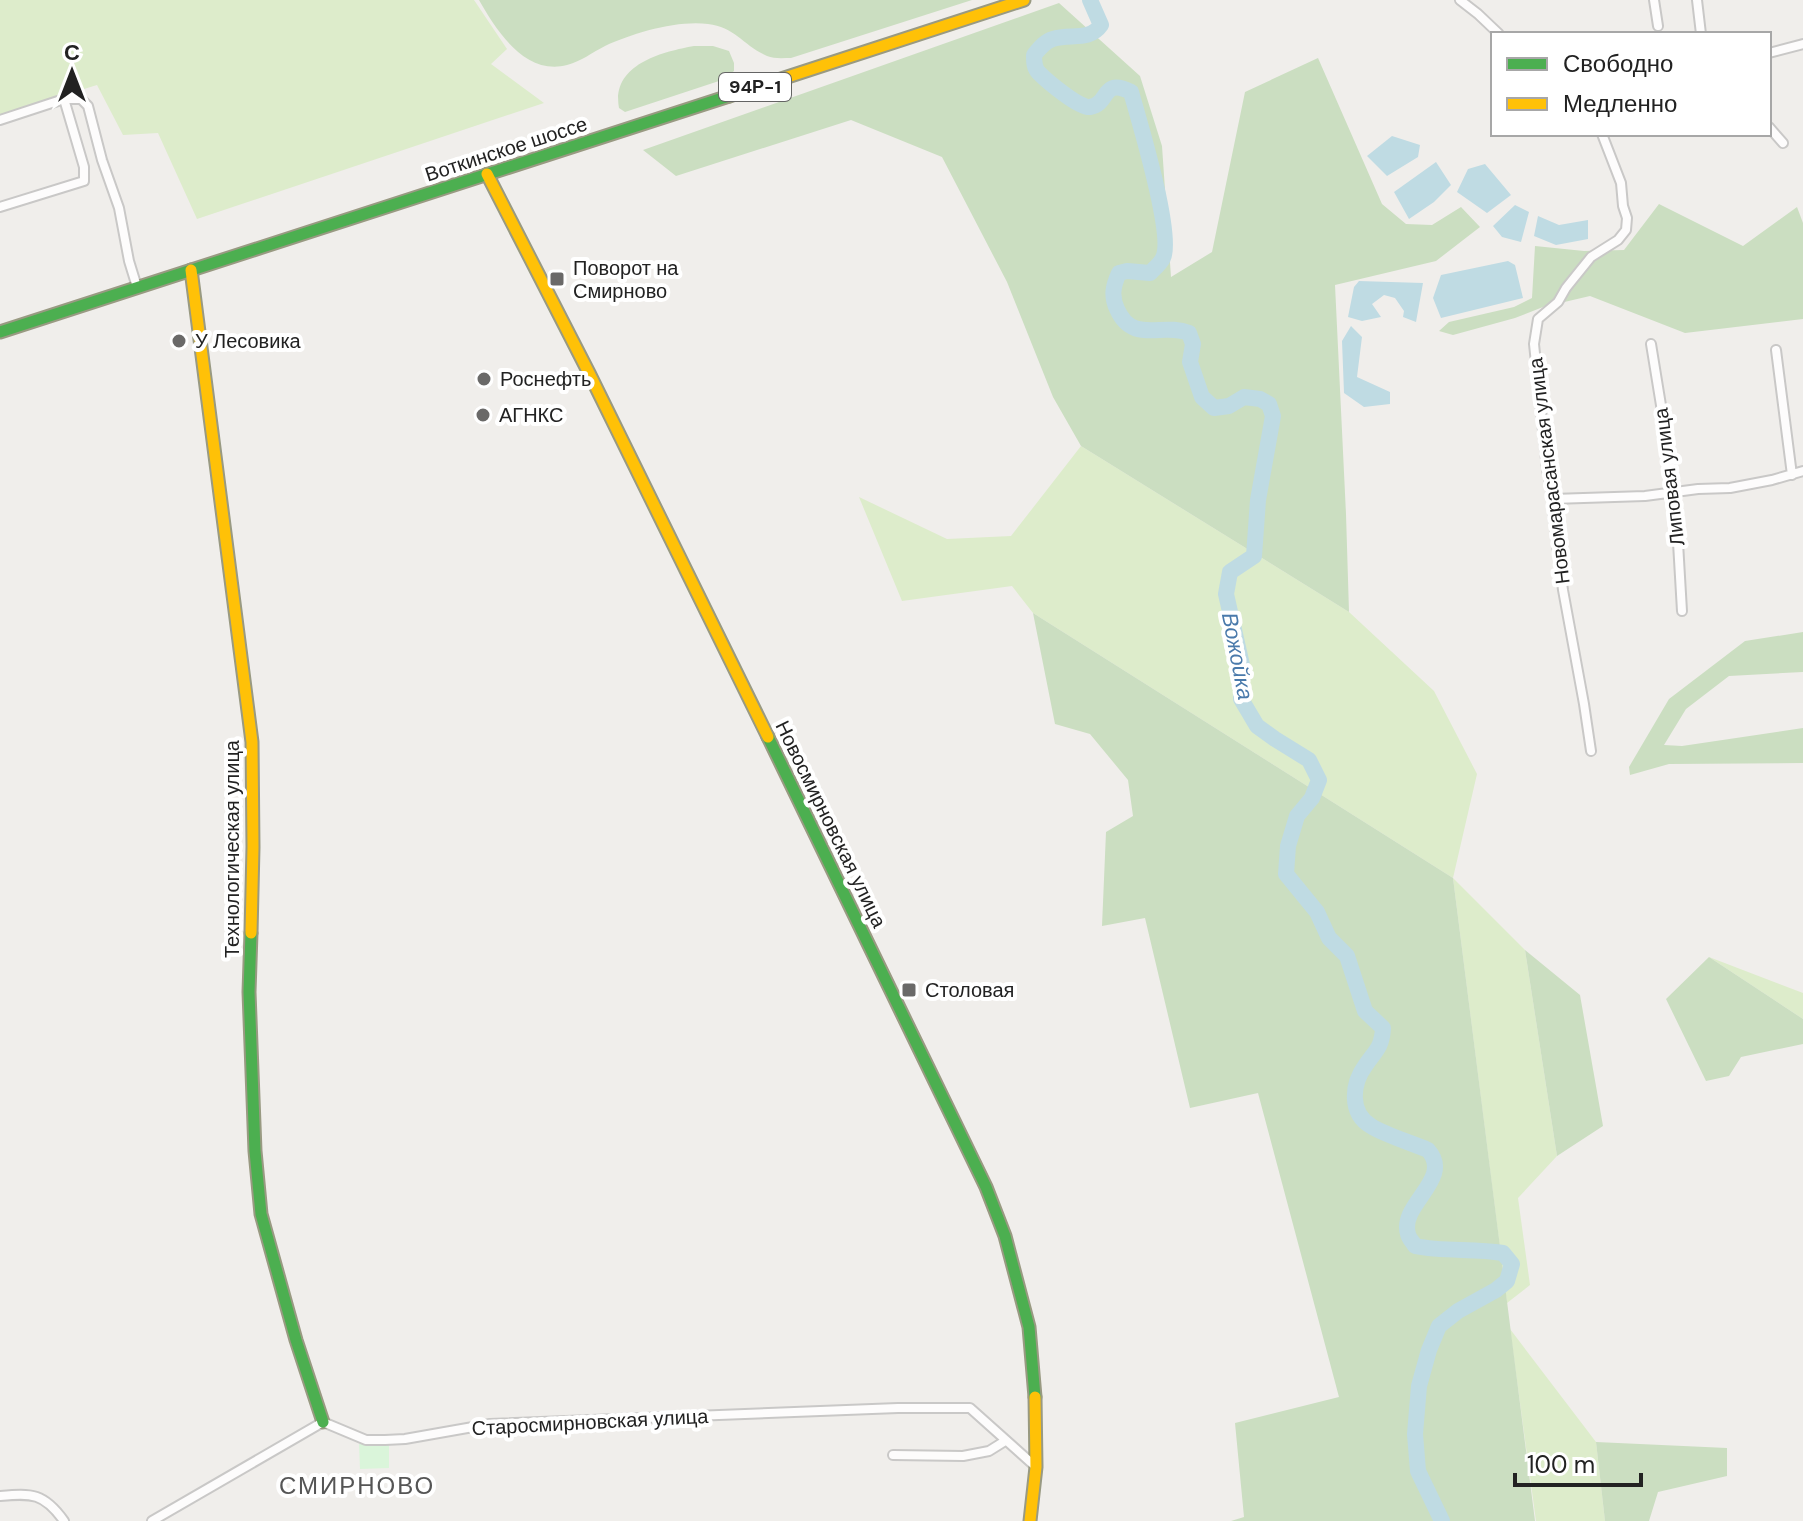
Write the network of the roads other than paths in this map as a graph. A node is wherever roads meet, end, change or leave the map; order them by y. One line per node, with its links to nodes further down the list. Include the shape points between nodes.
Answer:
1 (1024, 0): 15 (street, Воткинское шоссе / 94Р-1)
2 (1460, 0): 6 (street)
3 (1654, 0): 5 (street)
4 (1697, 0): 7 (street)
5 (1658, 26)
6 (1497, 32)
7 (1701, 32)
8 (1803, 44): 9 (street)
9 (1771, 52)
10 (64, 99): 11 (street); 16 (street, via 84,181); 18 (street, via 81,99 88,106)
11 (0, 120)
12 (1771, 129): 14 (street)
13 (1603, 136): 25 (street, Новомарасанская улица, via 1621,183 1626,230 1591,257 1558,302 1538,319 1534,344)
14 (1783, 143)
15 (487, 174): 17 (street, Воткинское шоссе); 31 (street, Новосмирновская улица, via 735,668 986,1187 1029,1327)
16 (0, 207)
17 (191, 270): 18 (street, Воткинское шоссе); 28 (street, Технологическая улица, via 252,742 249,992 261,1214)
18 (137, 287): 19 (street, Воткинское шоссе)
19 (0, 332)
20 (1651, 344): 24 (street, Липовая улица)
21 (1776, 350): 23 (street)
22 (1803, 471): 23 (street)
23 (1792, 475): 24 (street, via 1730,488)
24 (1675, 491): 25 (street); 26 (street, Липовая улица)
25 (1553, 499): 27 (street, Новомарасанская улица)
26 (1682, 611)
27 (1591, 751)
28 (323, 1422): 29 (street, Старосмирновская улица, via 366,1440 385,1440 490,1424 970,1408); 34 (street)
29 (1005, 1441): 30 (street, via 989,1451 963,1456); 31 (street, Старосмирновская улица)
30 (893, 1455)
31 (1036, 1467): 35 (street, Новосмирновская улица)
32 (0, 1496): 33 (street, via 33,1494)
33 (64, 1521)
34 (152, 1521)
35 (1030, 1521)

